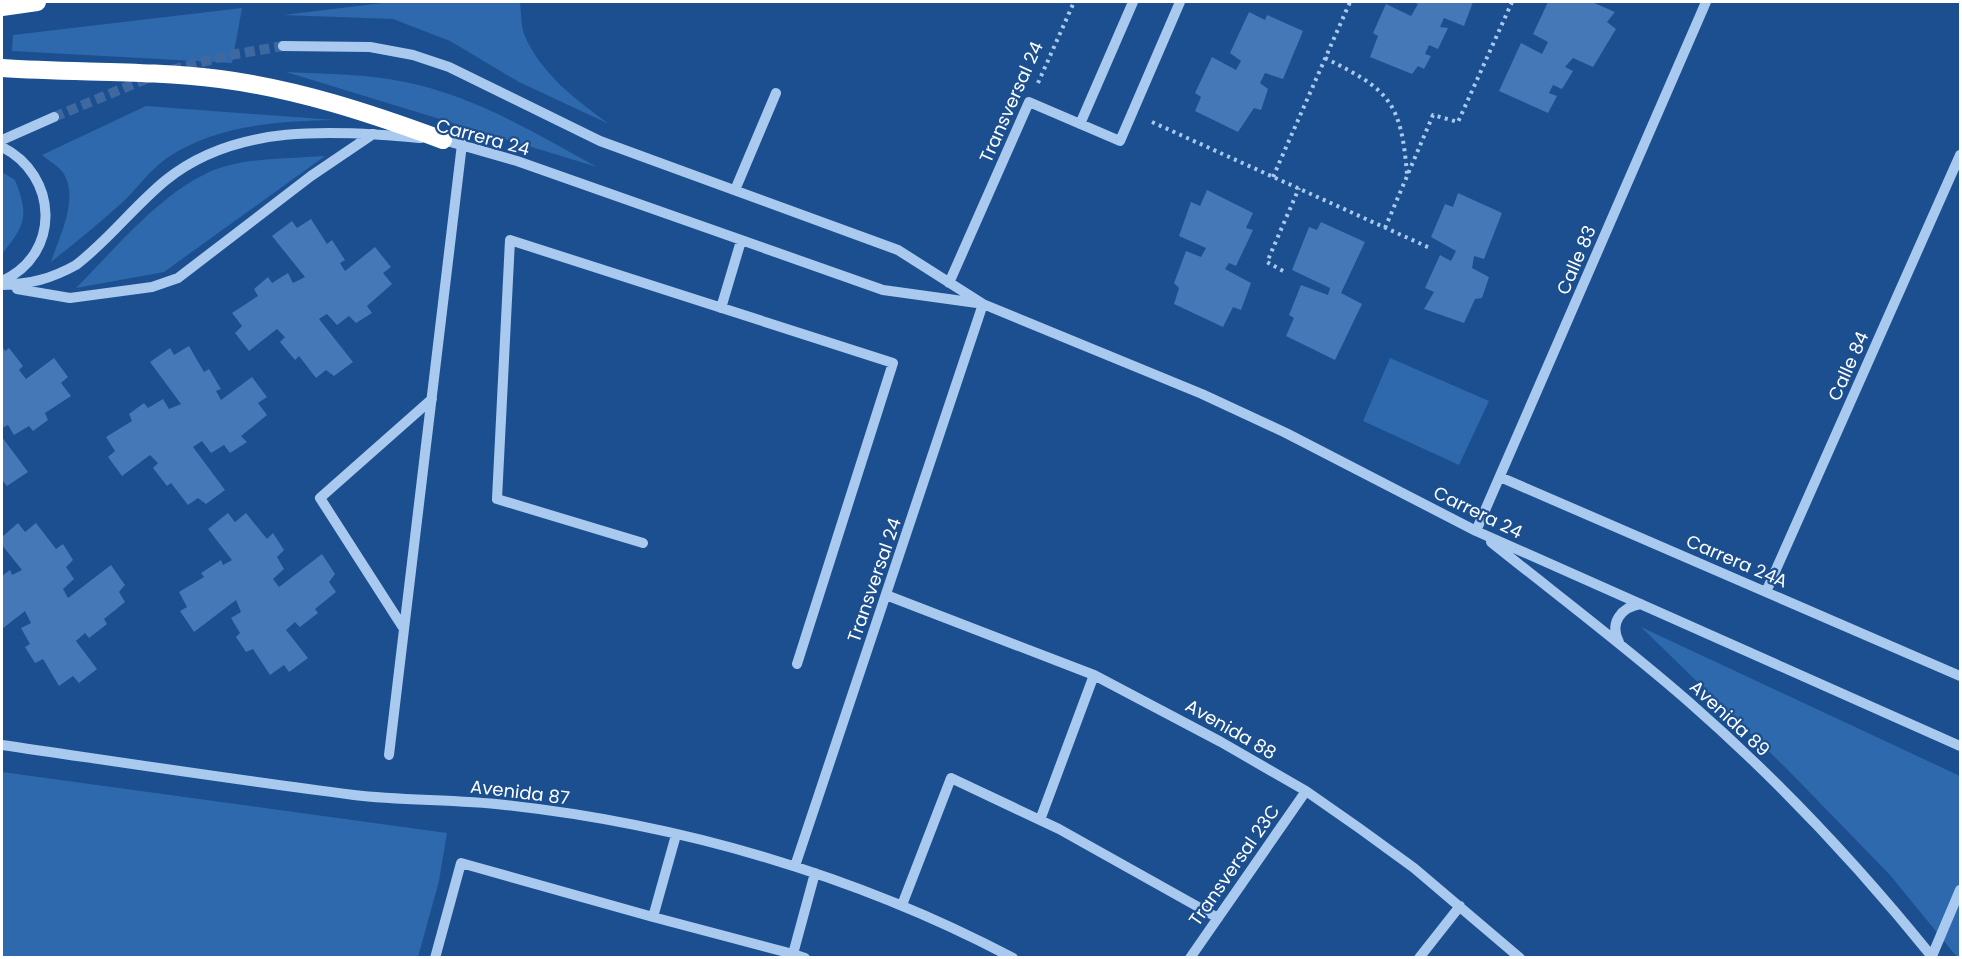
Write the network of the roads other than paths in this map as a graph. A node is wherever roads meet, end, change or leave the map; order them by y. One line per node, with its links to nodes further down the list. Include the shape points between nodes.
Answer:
1 (37, 2): 5 (highway)
2 (1132, 2): 10 (street)
3 (1180, 2): 10 (street, via 1120,141)
4 (1707, 2): 24 (street, Calle 83)
5 (2, 7)
6 (283, 46): 17 (street, Carrera 24, via 370,47 413,55 449,67 600,141)
7 (2, 68): 13 (highway, via 165,74 231,81 344,106)
8 (776, 93): 17 (street)
9 (54, 117): 12 (street)
10 (1080, 124): 19 (street, Transversal 24, via 1029,102)
11 (374, 134): 13 (street, Carrera 24); 20 (street, Carrera 24, via 284,135 209,152 163,182 76,265 32,284); 20 (street, via 178,278 109,295 70,298)
12 (2, 140)
13 (443, 140): 14 (street, Carrera 24)
14 (462, 144): 18 (street, Carrera 24); 23 (street)
15 (2, 147): 20 (street, via 16,154 33,171 43,192 46,216 42,238 31,259)
16 (1960, 155): 27 (street, Calle 84)
17 (735, 190): 19 (street, Carrera 24, via 898,250)
18 (741, 242): 21 (street, Carrera 24, via 883,290); 22 (street)
19 (949, 283): 21 (street, Carrera 24)
20 (2, 284)
21 (983, 304): 25 (street, Carrera 24, via 1202,394); 28 (street, Transversal 24)
22 (721, 308): 26 (street, via 510,240 497,499); 32 (street, via 893,363)
23 (432, 399): 30 (street); 30 (street, via 320,498)
24 (1500, 477): 25 (street, Calle 83); 27 (street, Carrera 24A)
25 (1476, 531): 29 (street, Carrera 24); 31 (street, Avenida 89)
26 (643, 543)
27 (1766, 592): 34 (street, Carrera 24A)
28 (886, 595): 33 (street, Avenida 88); 41 (street, Transversal 24)
29 (1641, 604): 31 (street, via 1618,618 1615,627); 36 (street, Carrera 24)
30 (404, 628): 37 (street)
31 (1621, 644): 55 (street, Avenida 89, via 1777,785)
32 (797, 664)
33 (1095, 675): 38 (street, Avenida 88, via 1158,706); 39 (street)
34 (1960, 676)
35 (2, 745): 40 (street, Avenida 87, via 357,795 506,805)
36 (1960, 746)
37 (389, 755)
38 (1306, 791): 45 (street, Avenida 88); 47 (street, Transversal 23C)
39 (1040, 820): 44 (street, via 951,778); 47 (street)
40 (676, 836): 41 (street, Avenida 87); 46 (street)
41 (795, 866): 42 (street, Avenida 87)
42 (815, 873): 44 (street, Avenida 87); 48 (street)
43 (1960, 890): 55 (street)
44 (902, 905): 51 (street, Avenida 87)
45 (1460, 906): 53 (street); 54 (street, Avenida 88)
46 (653, 916): 48 (street); 49 (street, via 461,863)
47 (1218, 918): 52 (street, Transversal 23C)
48 (793, 954): 50 (street)
49 (435, 957)
50 (805, 957)
51 (1013, 957)
52 (1190, 957)
53 (1419, 957)
54 (1520, 957)
55 (1933, 957)

